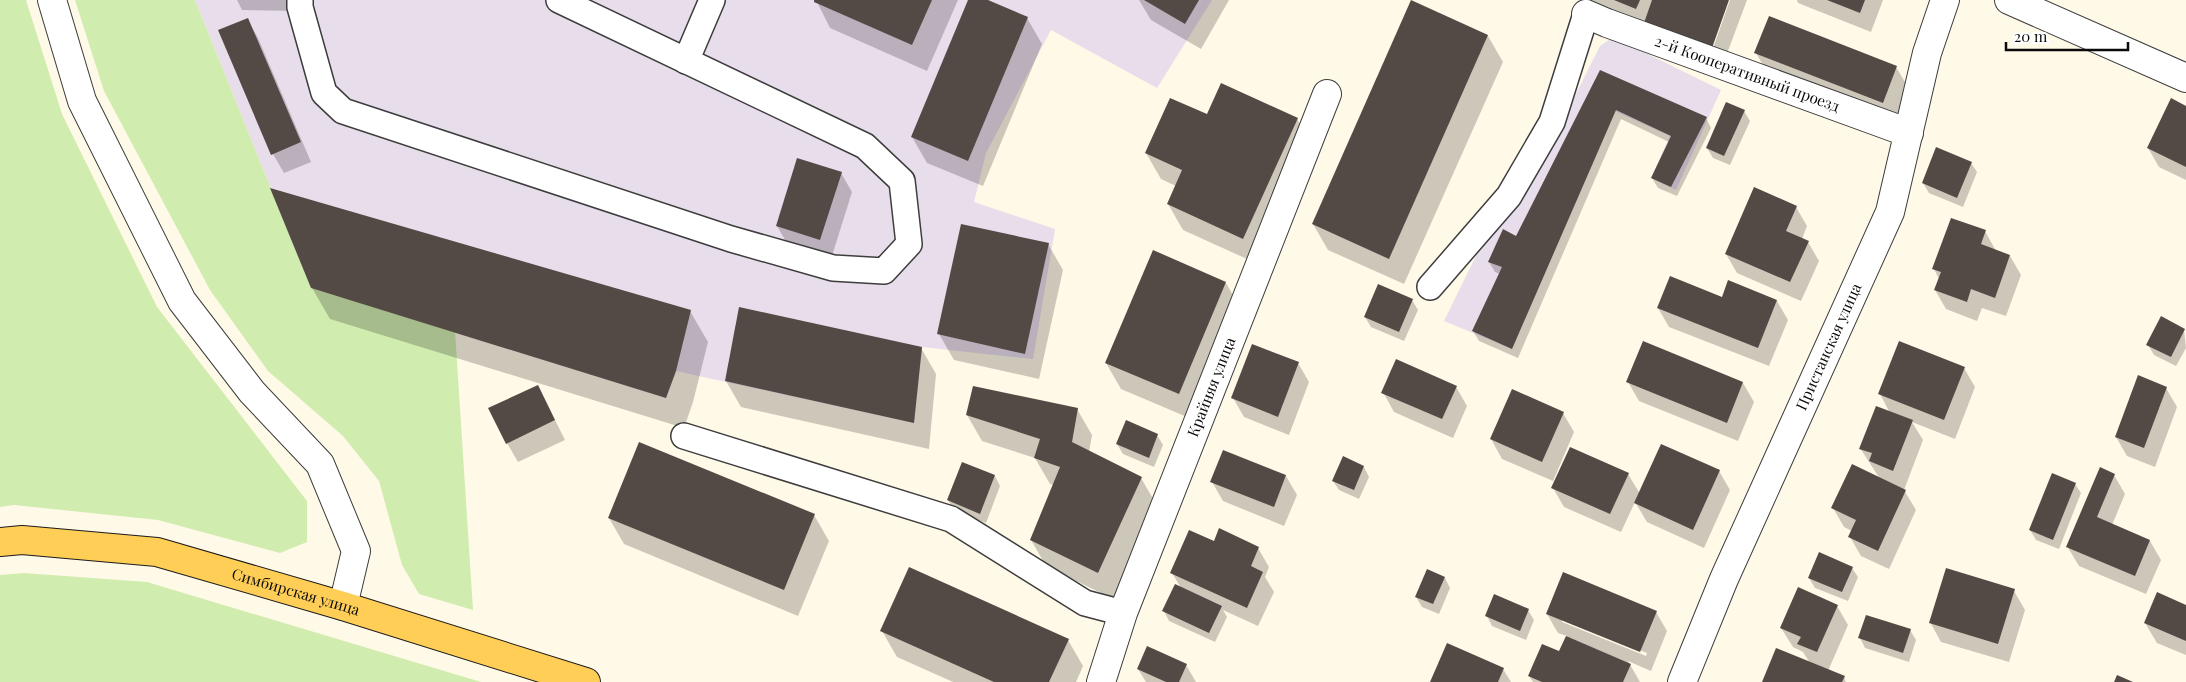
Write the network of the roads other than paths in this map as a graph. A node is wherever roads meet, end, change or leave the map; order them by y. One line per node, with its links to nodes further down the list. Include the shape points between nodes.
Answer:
1 (52, 0): 15 (street, via 82,100 182,301 252,392 320,464 356,551)
2 (300, 0): 8 (lane, via 324,94 343,112 731,239 833,268 884,271 909,244 902,181 864,146)
3 (559, 0): 8 (lane)
4 (712, 0): 8 (lane)
5 (1945, 0): 11 (street, Пристанская улица, via 1927,53)
6 (2009, 0): 9 (street)
7 (1586, 14): 11 (street, 2-й Кооперативный проезд); 12 (lane, via 1552,122 1509,196)
8 (686, 60)
9 (2186, 78)
10 (1327, 94): 16 (street, Крайняя улица)
11 (1909, 133): 19 (street, Пристанская улица, via 1890,212 1724,579)
12 (1430, 287)
13 (684, 436): 16 (lane, via 951,519 1085,603)
14 (0, 542): 15 (main road, Симбирская улица, via 22,540 157,552)
15 (342, 606): 17 (main road, Симбирская улица)
16 (1123, 613): 18 (street, Крайняя улица)
17 (586, 682)
18 (1101, 682)
19 (1682, 682)

